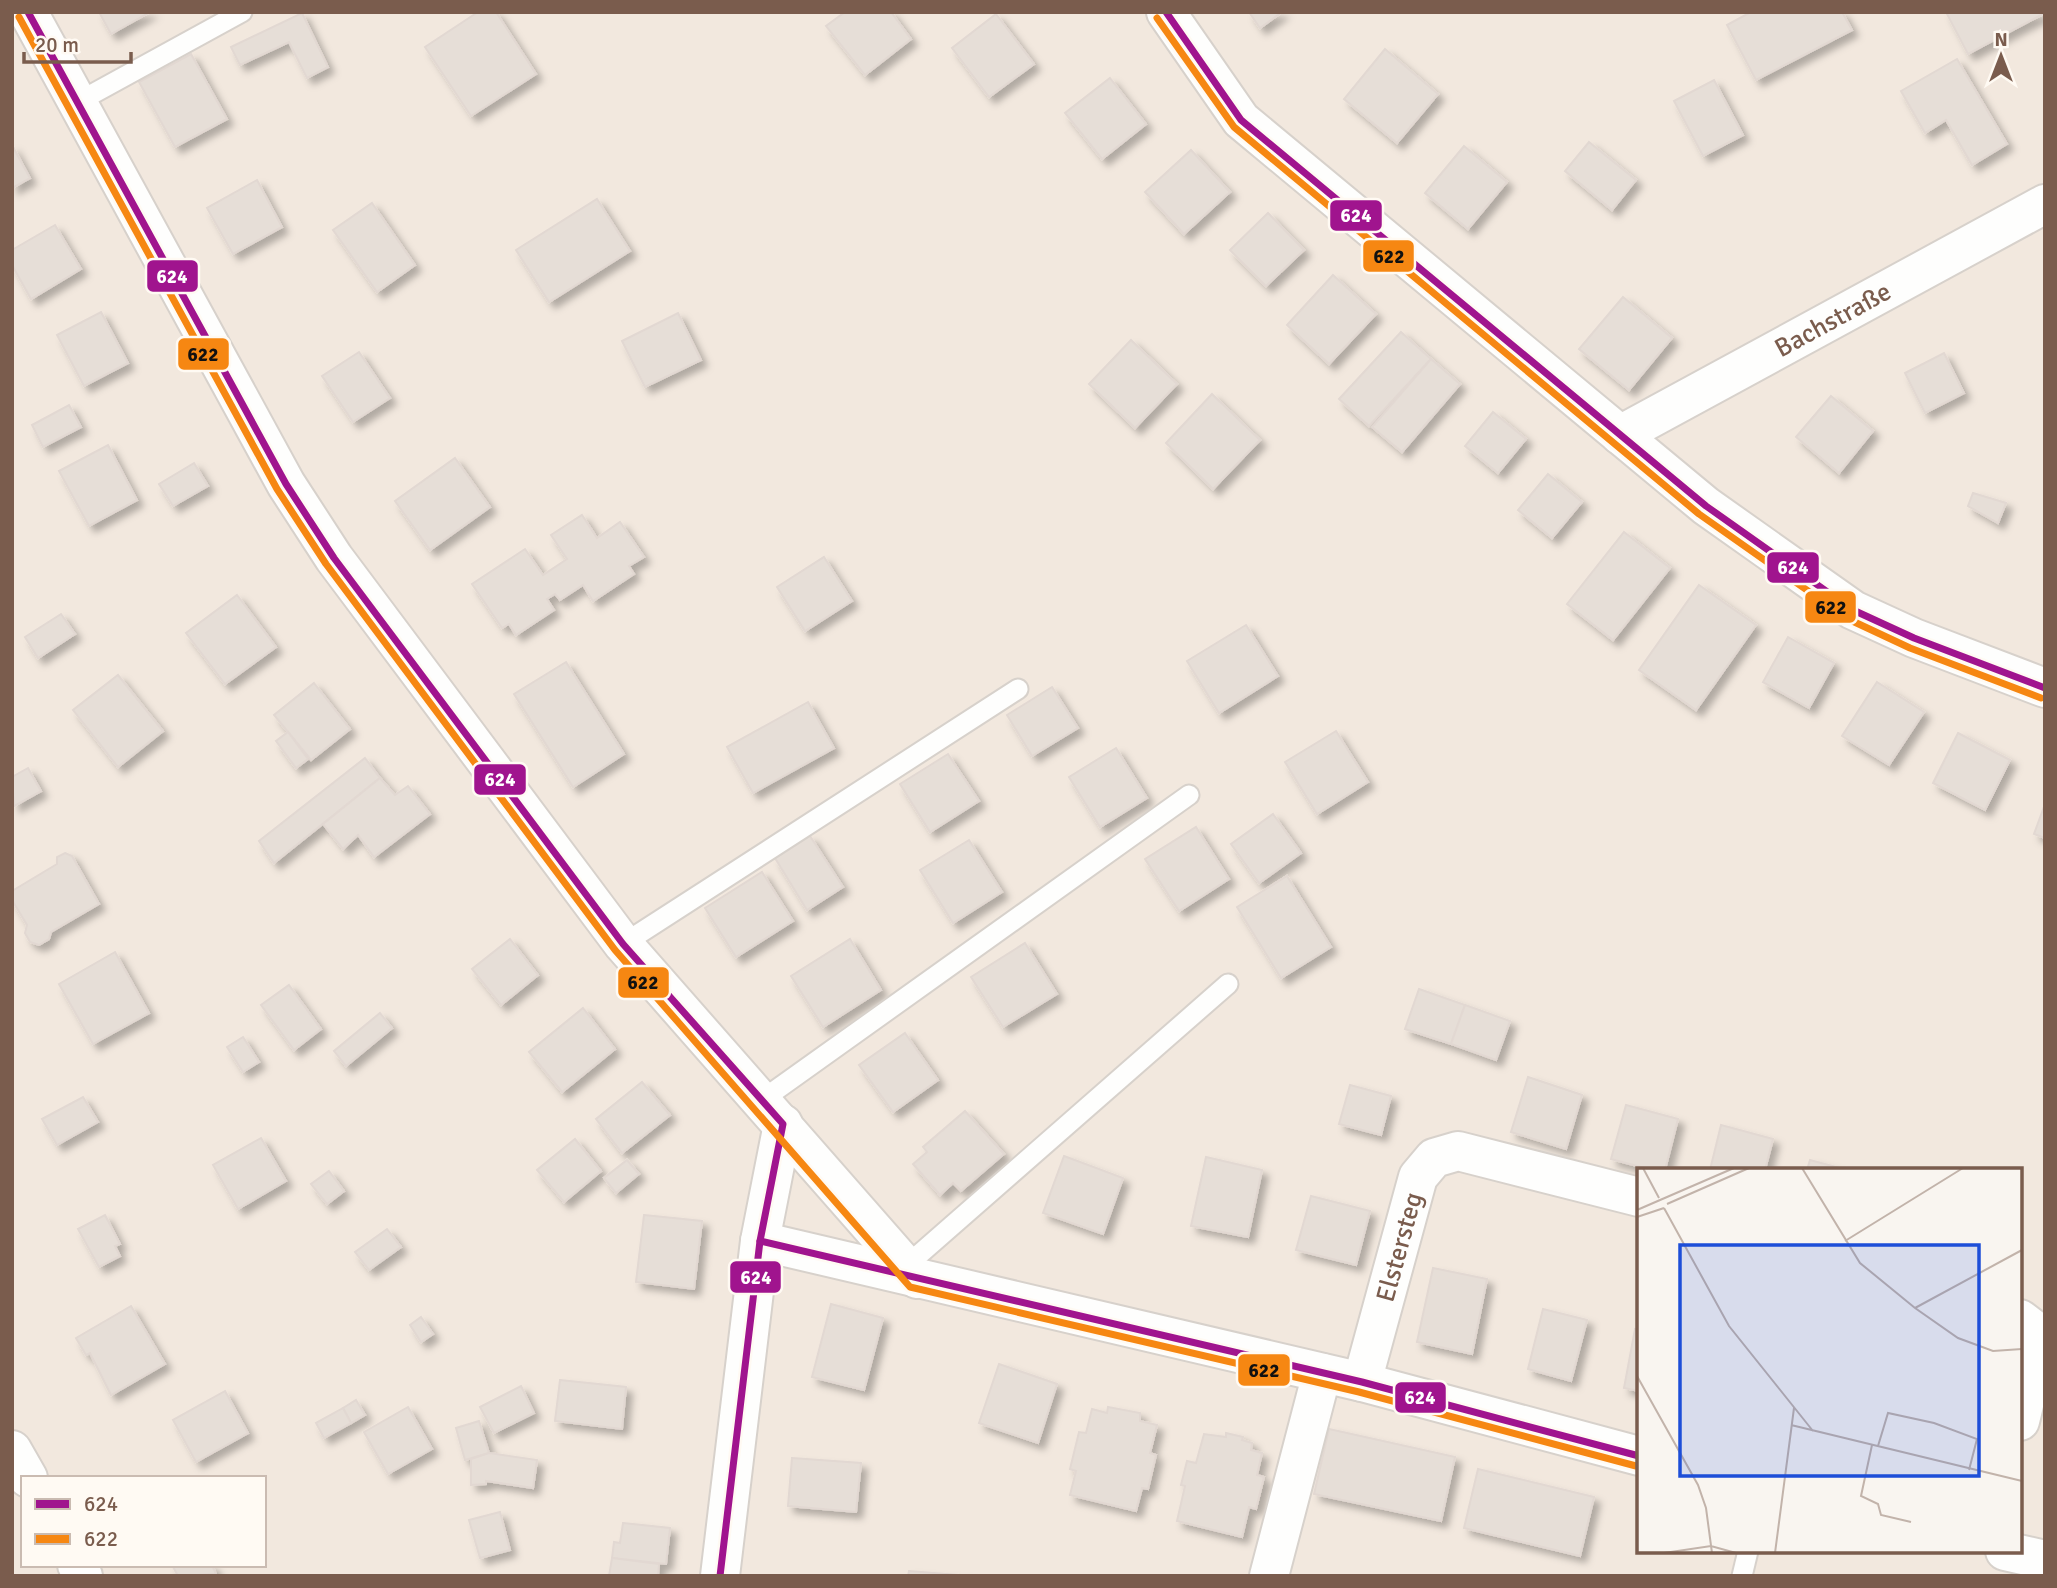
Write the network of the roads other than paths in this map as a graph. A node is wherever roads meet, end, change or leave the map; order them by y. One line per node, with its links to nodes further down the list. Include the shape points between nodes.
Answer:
1 (27, 12): 4 (street)
2 (242, 12): 4 (lane)
3 (1166, 12): 6 (street, via 1241,120)
4 (76, 103): 10 (street, via 286,484 334,558)
5 (2045, 204): 6 (street, Bachstraße)
6 (1620, 435): 7 (street, via 1706,506 1853,610)
7 (2045, 688)
8 (1018, 689): 10 (lane)
9 (1189, 795): 12 (lane)
10 (623, 944): 12 (street)
11 (1228, 984): 15 (lane)
12 (772, 1112): 14 (street); 15 (street)
13 (1637, 1196): 18 (street, Elstersteg, via 1458,1151 1434,1158 1418,1177)
14 (760, 1241): 15 (street); 26 (street)
15 (911, 1272): 17 (street)
16 (2031, 1327): 19 (street)
17 (1322, 1373): 18 (street); 27 (street)
18 (1362, 1382): 21 (street)
19 (2022, 1403)
20 (12, 1450): 22 (street)
21 (1637, 1455)
22 (27, 1476)
23 (1748, 1553): 28 (lane)
24 (2014, 1553): 25 (street)
25 (2045, 1560)
26 (720, 1576)
27 (1269, 1576)
28 (1742, 1576)

